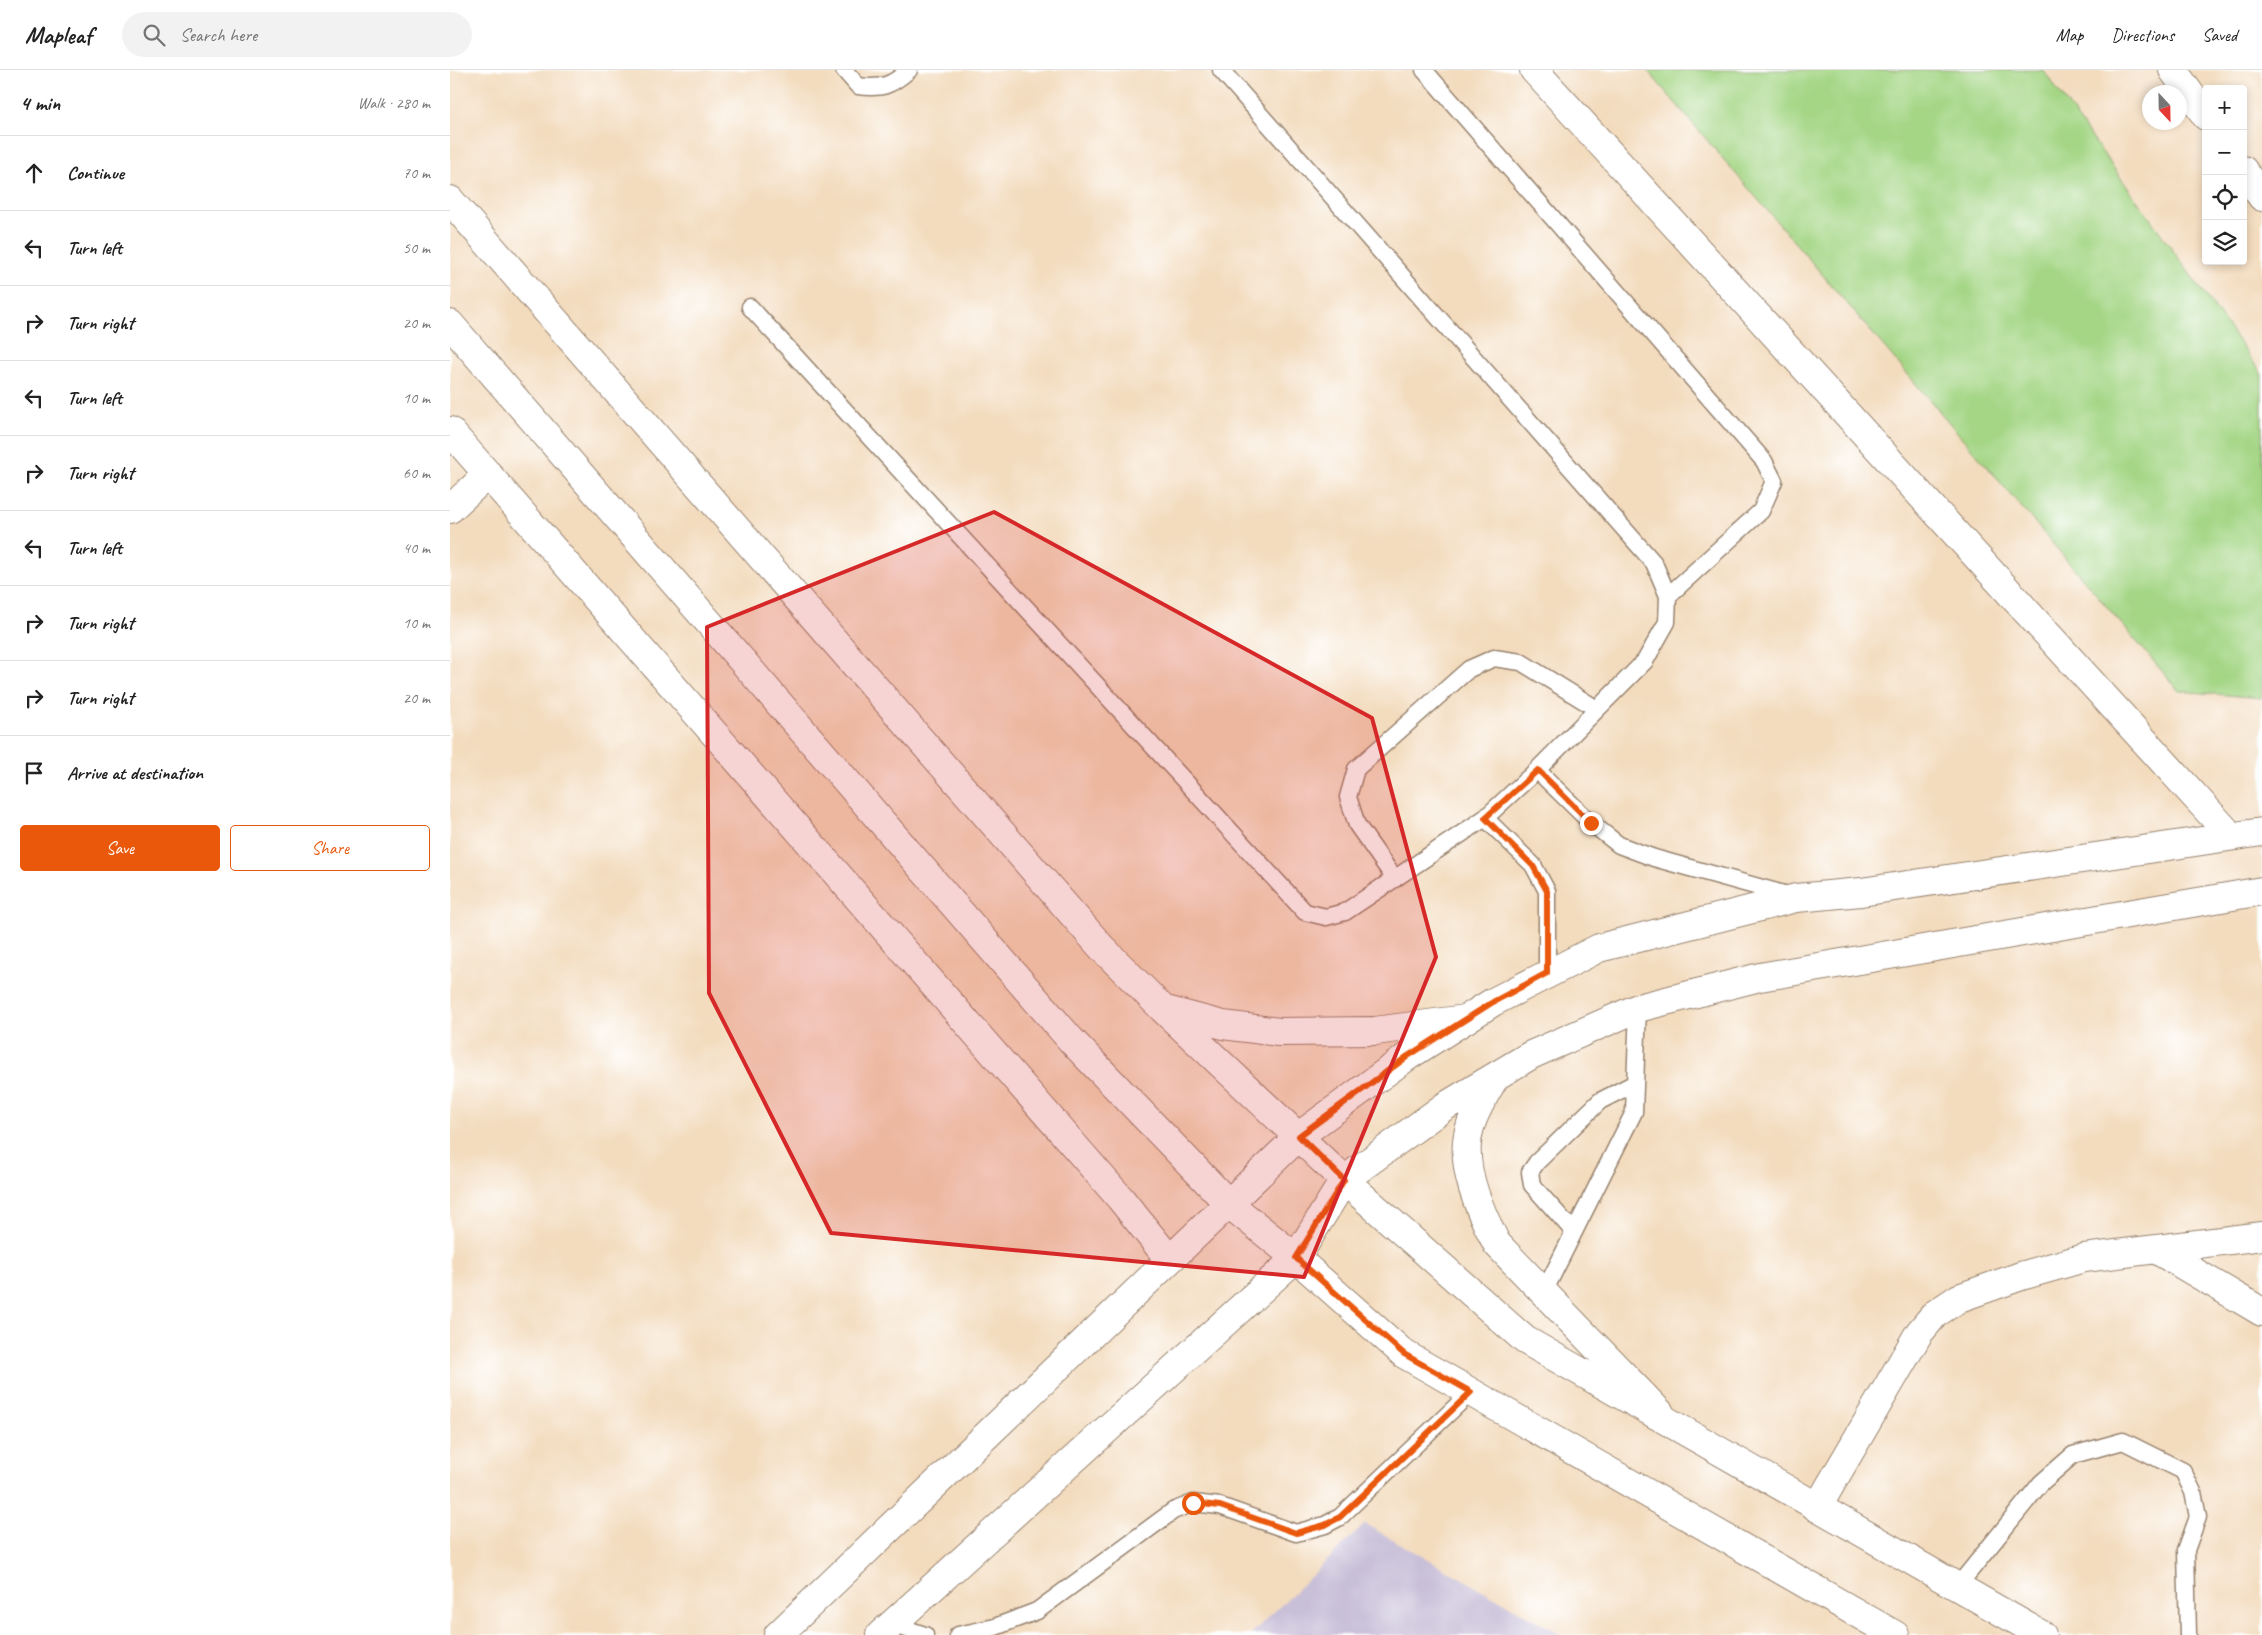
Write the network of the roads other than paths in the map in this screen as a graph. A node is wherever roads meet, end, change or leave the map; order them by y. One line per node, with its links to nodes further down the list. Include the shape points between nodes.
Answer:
1 (844, 70): 2 (lane, via 858,86 877,88 894,82)
2 (909, 70)
3 (1221, 70): 16 (lane, via 1654,563)
4 (1424, 70): 16 (lane, via 1764,461 1774,481 1761,511)
5 (1534, 70): 21 (street)
6 (2173, 70): 7 (street)
7 (2202, 110)
8 (2247, 175): 9 (street)
9 (2262, 196)
10 (450, 200): 27 (street, via 1089,934)
11 (750, 307): 22 (lane, via 1305,912 1326,917 1345,912)
12 (450, 324): 33 (street, via 1071,1040)
13 (450, 431): 14 (street)
14 (488, 474): 15 (street); 38 (street, via 1120,1198)
15 (450, 509)
16 (1668, 596): 17 (lane, via 1667,622 1645,660)
17 (1597, 709): 18 (lane); 22 (lane, via 1521,662 1494,658 1468,669 1356,769 1348,797 1357,825)
18 (1538, 770): 19 (lane); 24 (lane, via 1591,823 1619,845)
19 (1485, 818): 22 (lane); 25 (lane, via 1533,866 1547,891)
20 (2262, 832): 21 (street)
21 (2231, 836): 24 (street, via 1871,890)
22 (1395, 879)
23 (2262, 891): 26 (street, via 1760,977)
24 (1796, 898): 25 (street, via 1599,948)
25 (1547, 973): 28 (street)
26 (1638, 1008): 29 (street, via 1531,1055); 30 (lane)
27 (1163, 1009): 28 (street, via 1223,1025 1279,1032 1375,1031); 31 (street)
28 (1466, 1019): 31 (street, via 1408,1056)
29 (1494, 1078): 32 (street, via 1444,1107); 39 (street, via 1469,1129 1468,1160 1473,1191 1482,1217 1497,1244)
30 (1635, 1083): 34 (lane, via 1634,1112); 34 (lane, via 1600,1101 1530,1172 1532,1185)
31 (1299, 1136): 32 (street); 33 (street)
32 (1344, 1180): 37 (street); 42 (street, via 1525,1340)
33 (1228, 1203): 37 (street); 38 (street)
34 (1574, 1232): 39 (lane)
35 (2262, 1236): 36 (street)
36 (2157, 1250): 40 (street); 43 (street, via 2132,1250 2075,1260 1959,1298 1935,1314 1919,1332)
37 (1296, 1258): 41 (street, via 1404,1354); 45 (street)
38 (1169, 1259): 46 (street)
39 (1544, 1292): 42 (street)
40 (2262, 1312)
41 (1471, 1392): 48 (lane, via 1340,1517 1325,1525 1296,1533 1220,1506 1193,1503 1173,1511 1037,1611 995,1627); 49 (street)
42 (1670, 1423): 43 (street)
43 (1817, 1508): 44 (street)
44 (1957, 1587): 50 (street); 51 (lane, via 2047,1477 2073,1455 2123,1442 2183,1471 2193,1492 2198,1517 2186,1550)
45 (886, 1630): 47 (lane)
46 (778, 1635)
47 (925, 1635)
48 (958, 1635)
49 (1895, 1635)
50 (2042, 1635)
51 (2188, 1635)

